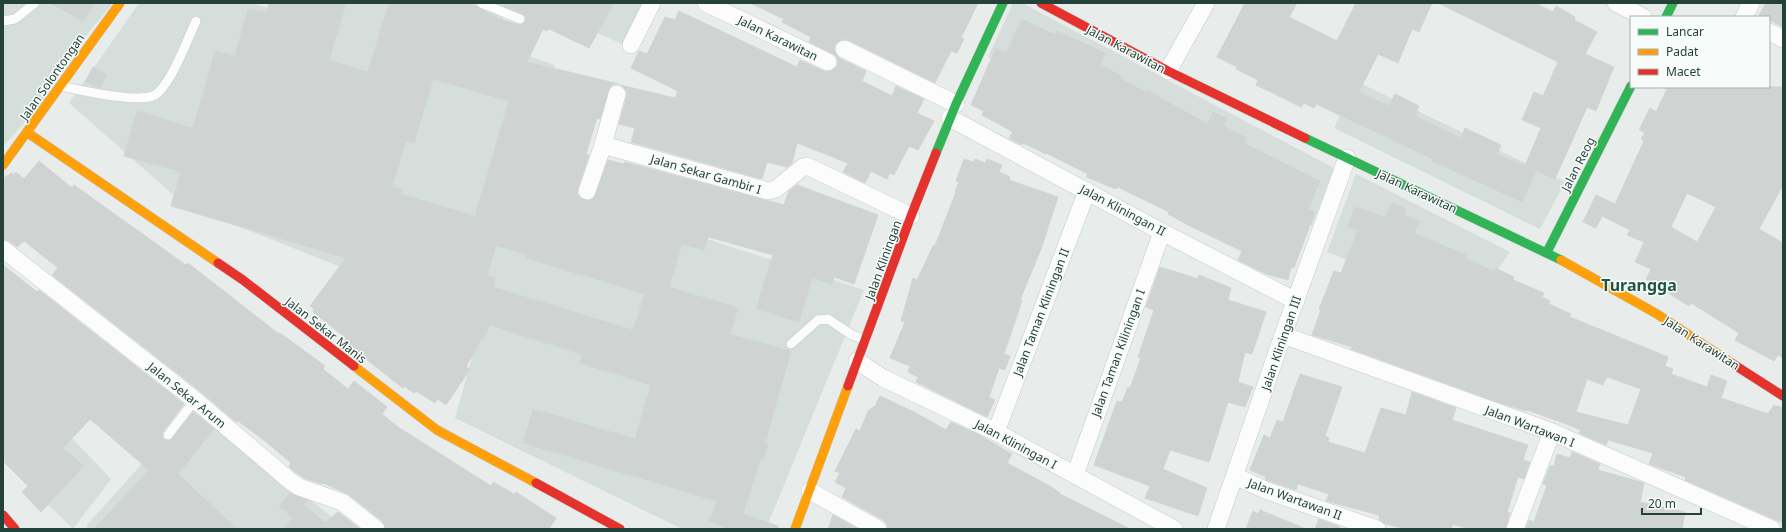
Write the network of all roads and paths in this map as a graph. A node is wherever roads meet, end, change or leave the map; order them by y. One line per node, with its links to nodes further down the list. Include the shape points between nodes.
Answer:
1 (35, 3): 17 (lane, via 15,20)
2 (481, 3): 12 (lane)
3 (652, 3): 21 (street)
4 (706, 3): 23 (street, Jalan Karawitan)
5 (1003, 3): 28 (street, Jalan Kliningan)
6 (1041, 3): 24 (street, Jalan Karawitan)
7 (1206, 3): 24 (street)
8 (1616, 3): 13 (street)
9 (1673, 3): 14 (street)
10 (1751, 3): 15 (street)
11 (115, 5): 25 (street, Jalan Solontongan)
12 (498, 7): 16 (lane)
13 (1641, 16)
14 (1666, 16)
15 (1744, 16)
16 (520, 19)
17 (3, 21)
18 (196, 21): 25 (lane, via 168,81 154,95 136,99)
19 (1770, 32): 20 (street)
20 (1783, 39)
21 (631, 45)
22 (844, 49): 28 (street)
23 (828, 62)
24 (1168, 71): 31 (street, Jalan Karawitan)
25 (60, 86): 29 (street, Jalan Solontongan)
26 (1630, 88): 38 (street, Jalan Reog)
27 (617, 94): 30 (street)
28 (953, 111): 34 (street, Jalan Kliningan II); 35 (street, Jalan Kliningan)
29 (28, 133): 32 (street, Jalan Solontongan); 55 (street, Jalan Sekar Manis, via 243,280 437,430)
30 (603, 145): 33 (street); 35 (street, Jalan Sekar Gambir I, via 768,191 776,189 807,166)
31 (1347, 158): 38 (street, Jalan Karawitan); 39 (street, Jalan Kliningan III)
32 (3, 165)
33 (587, 191)
34 (1087, 191): 36 (street, Jalan Kliningan II); 46 (street, Jalan Taman Kliningan II)
35 (911, 216): 41 (street, Jalan Kliningan)
36 (1162, 232): 39 (street, Jalan Kliningan II); 49 (street, Jalan Taman Kiliningan I)
37 (3, 249): 45 (street, Jalan Sekar Arum)
38 (1547, 252): 44 (street, Jalan Karawitan, via 1657,314)
39 (1296, 301): 40 (street, Jalan Kliningan III)
40 (1283, 335): 47 (street, Jalan Wartawan I); 50 (street, Jalan Kliningan III)
41 (866, 340): 42 (lane, via 852,335 828,319 818,320); 43 (street, Jalan Kliningan)
42 (791, 344)
43 (858, 361): 46 (street, Jalan Kliningan I, via 883,378); 51 (street, Jalan Kliningan)
44 (1783, 396)
45 (195, 400): 48 (lane); 54 (street, Jalan Sekar Arum, via 289,480 342,502)
46 (996, 432): 49 (street, Jalan Kliningan I)
47 (1552, 432): 61 (street); 62 (street, Jalan Wartawan I)
48 (168, 435)
49 (1075, 475): 58 (street, Jalan Kliningan I)
50 (1235, 476): 59 (street, Jalan Kliningan III); 60 (street, Jalan Wartawan II, via 1265,490)
51 (810, 491): 56 (street, Jalan Kliningan); 57 (street)
52 (3, 515): 53 (street)
53 (15, 529)
54 (376, 529)
55 (620, 529)
56 (795, 529)
57 (878, 529)
58 (1174, 529)
59 (1216, 529)
60 (1378, 529)
61 (1515, 529)
62 (1772, 529)

